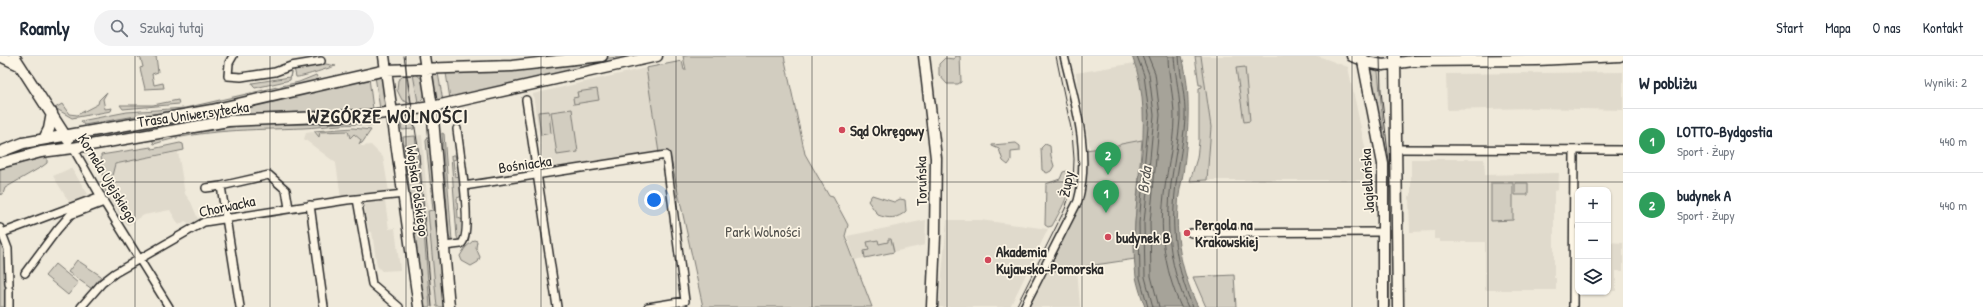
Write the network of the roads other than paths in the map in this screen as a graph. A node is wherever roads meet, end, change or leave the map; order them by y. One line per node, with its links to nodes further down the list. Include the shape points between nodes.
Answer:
1 (0, 56): 12 (main road, Kornela Ujejskiego)
2 (233, 56): 14 (street, via 229,63 228,76 241,77 275,72 291,66)
3 (384, 56): 16 (main road, Wojska Polskiego)
4 (424, 56): 15 (main road, Wojska Polskiego)
5 (602, 56): 15 (main road, via 512,66)
6 (656, 56): 18 (main road)
7 (924, 56): 56 (main road, Toruńska, via 936,158 936,235)
8 (1064, 56): 57 (street, Żupy, via 1078,122 1082,182 1078,201)
9 (1352, 56): 11 (main road)
10 (1620, 56): 13 (main road, via 1537,60)
11 (1362, 58): 13 (main road, via 1380,65); 41 (main road, Jagiellońska, via 1382,153)
12 (16, 60): 19 (main road, Kornela Ujejskiego)
13 (1395, 60): 25 (main road, Jagiellońska)
14 (321, 61)
15 (427, 68): 16 (main road, Trasa Uniwersytecka); 18 (main road, Wojska Polskiego)
16 (386, 70): 20 (main road, Wojska Polskiego); 22 (main road, Trasa Uniwersytecka, via 212,110)
17 (526, 100): 30 (street)
18 (432, 107): 20 (main road, Trasa Uniwersytecka); 43 (main road, Wojska Polskiego)
19 (52, 113): 22 (main road, Kornela Ujejskiego); 23 (main road, via 50,129)
20 (392, 113): 24 (main road, Trasa Uniwersytecka, via 228,121); 34 (main road, Wojska Polskiego)
21 (456, 129): 32 (street)
22 (65, 135): 23 (main road, Trasa Uniwersytecka); 24 (main road, Kornela Ujejskiego)
23 (44, 139): 28 (main road, Trasa Uniwersytecka, via 23,143)
24 (73, 148): 29 (main road, Trasa Uniwersytecka, via 41,152); 35 (street, Kornela Ujejskiego)
25 (1396, 149): 26 (street); 59 (main road, Jagiellońska)
26 (1574, 150): 27 (street); 60 (street)
27 (1623, 150)
28 (0, 152)
29 (0, 163)
30 (537, 176): 32 (street, Bośniacka); 54 (street); 55 (street, Bośniacka, via 666,155 685,301)
31 (221, 186): 33 (street); 38 (street, via 269,175 286,190); 39 (street)
32 (464, 186): 43 (street, via 466,239 458,245)
33 (206, 188)
34 (404, 194): 36 (street, Chorwacka); 52 (main road, Wojska Polskiego)
35 (102, 199): 40 (street); 44 (street, Kornela Ujejskiego); 45 (street, via 67,218)
36 (357, 199): 37 (street, Chorwacka); 51 (street, via 372,284)
37 (310, 205): 38 (street, Chorwacka); 50 (street)
38 (289, 208): 39 (street, Chorwacka)
39 (226, 218): 44 (street, Chorwacka, via 200,224); 49 (street)
40 (1, 230): 46 (street, via 8,249)
41 (1384, 232): 42 (street); 58 (main road, Jagiellońska)
42 (1191, 233)
43 (444, 246): 53 (main road, Wojska Polskiego)
44 (140, 258): 47 (street, Chorwacka, via 102,283); 48 (street, Kornela Ujejskiego)
45 (26, 274)
46 (9, 307)
47 (81, 307)
48 (170, 307)
49 (240, 307)
50 (324, 307)
51 (399, 307)
52 (419, 307)
53 (449, 307)
54 (557, 307)
55 (648, 307)
56 (932, 307)
57 (1024, 307)
58 (1383, 307)
59 (1398, 307)
60 (1573, 307)

